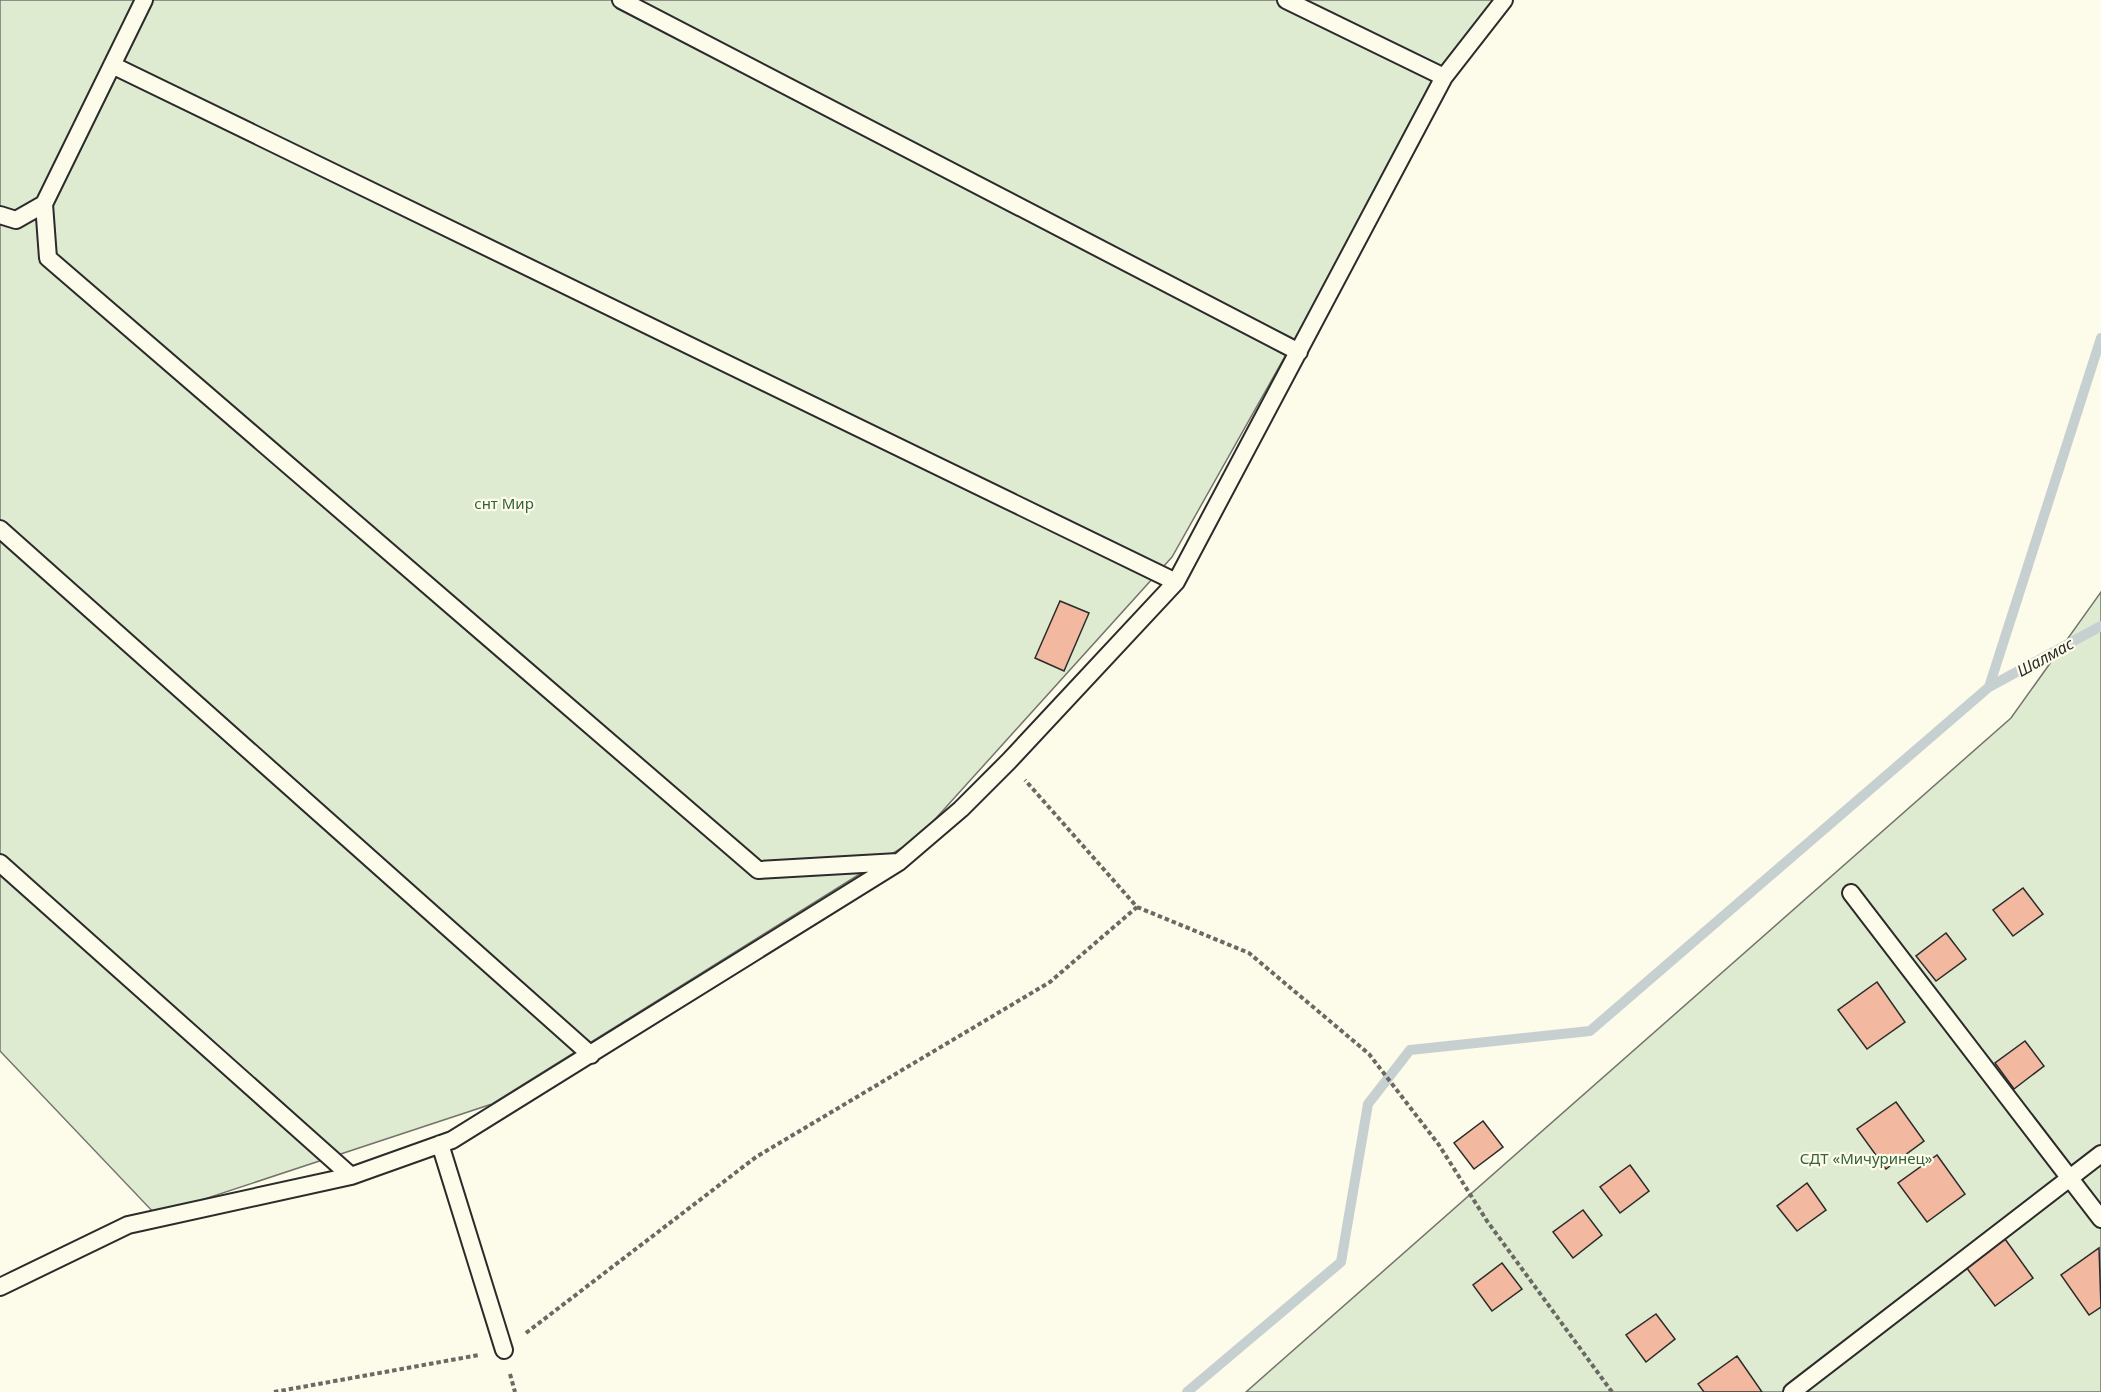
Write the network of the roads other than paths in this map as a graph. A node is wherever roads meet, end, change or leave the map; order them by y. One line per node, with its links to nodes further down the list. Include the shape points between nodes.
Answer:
1 (144, 0): 5 (lane)
2 (621, 0): 9 (lane)
3 (1286, 0): 6 (lane)
4 (1504, 0): 6 (lane)
5 (112, 65): 7 (lane); 11 (lane)
6 (1444, 78): 9 (lane)
7 (44, 204): 8 (lane, via 16,220); 12 (lane, via 48,258 758,870)
8 (0, 215)
9 (1299, 352): 11 (lane)
10 (0, 529): 15 (lane)
11 (1176, 582): 12 (lane, via 1009,762 961,810)
12 (899, 862): 15 (lane)
13 (0, 863): 18 (lane)
14 (1851, 893): 19 (lane)
15 (591, 1056): 16 (lane)
16 (440, 1144): 18 (lane); 22 (lane)
17 (2101, 1154): 19 (lane)
18 (351, 1176): 21 (lane, via 128,1225)
19 (2070, 1177): 20 (lane); 23 (lane)
20 (2101, 1219)
21 (0, 1287)
22 (504, 1350)
23 (1792, 1392)

